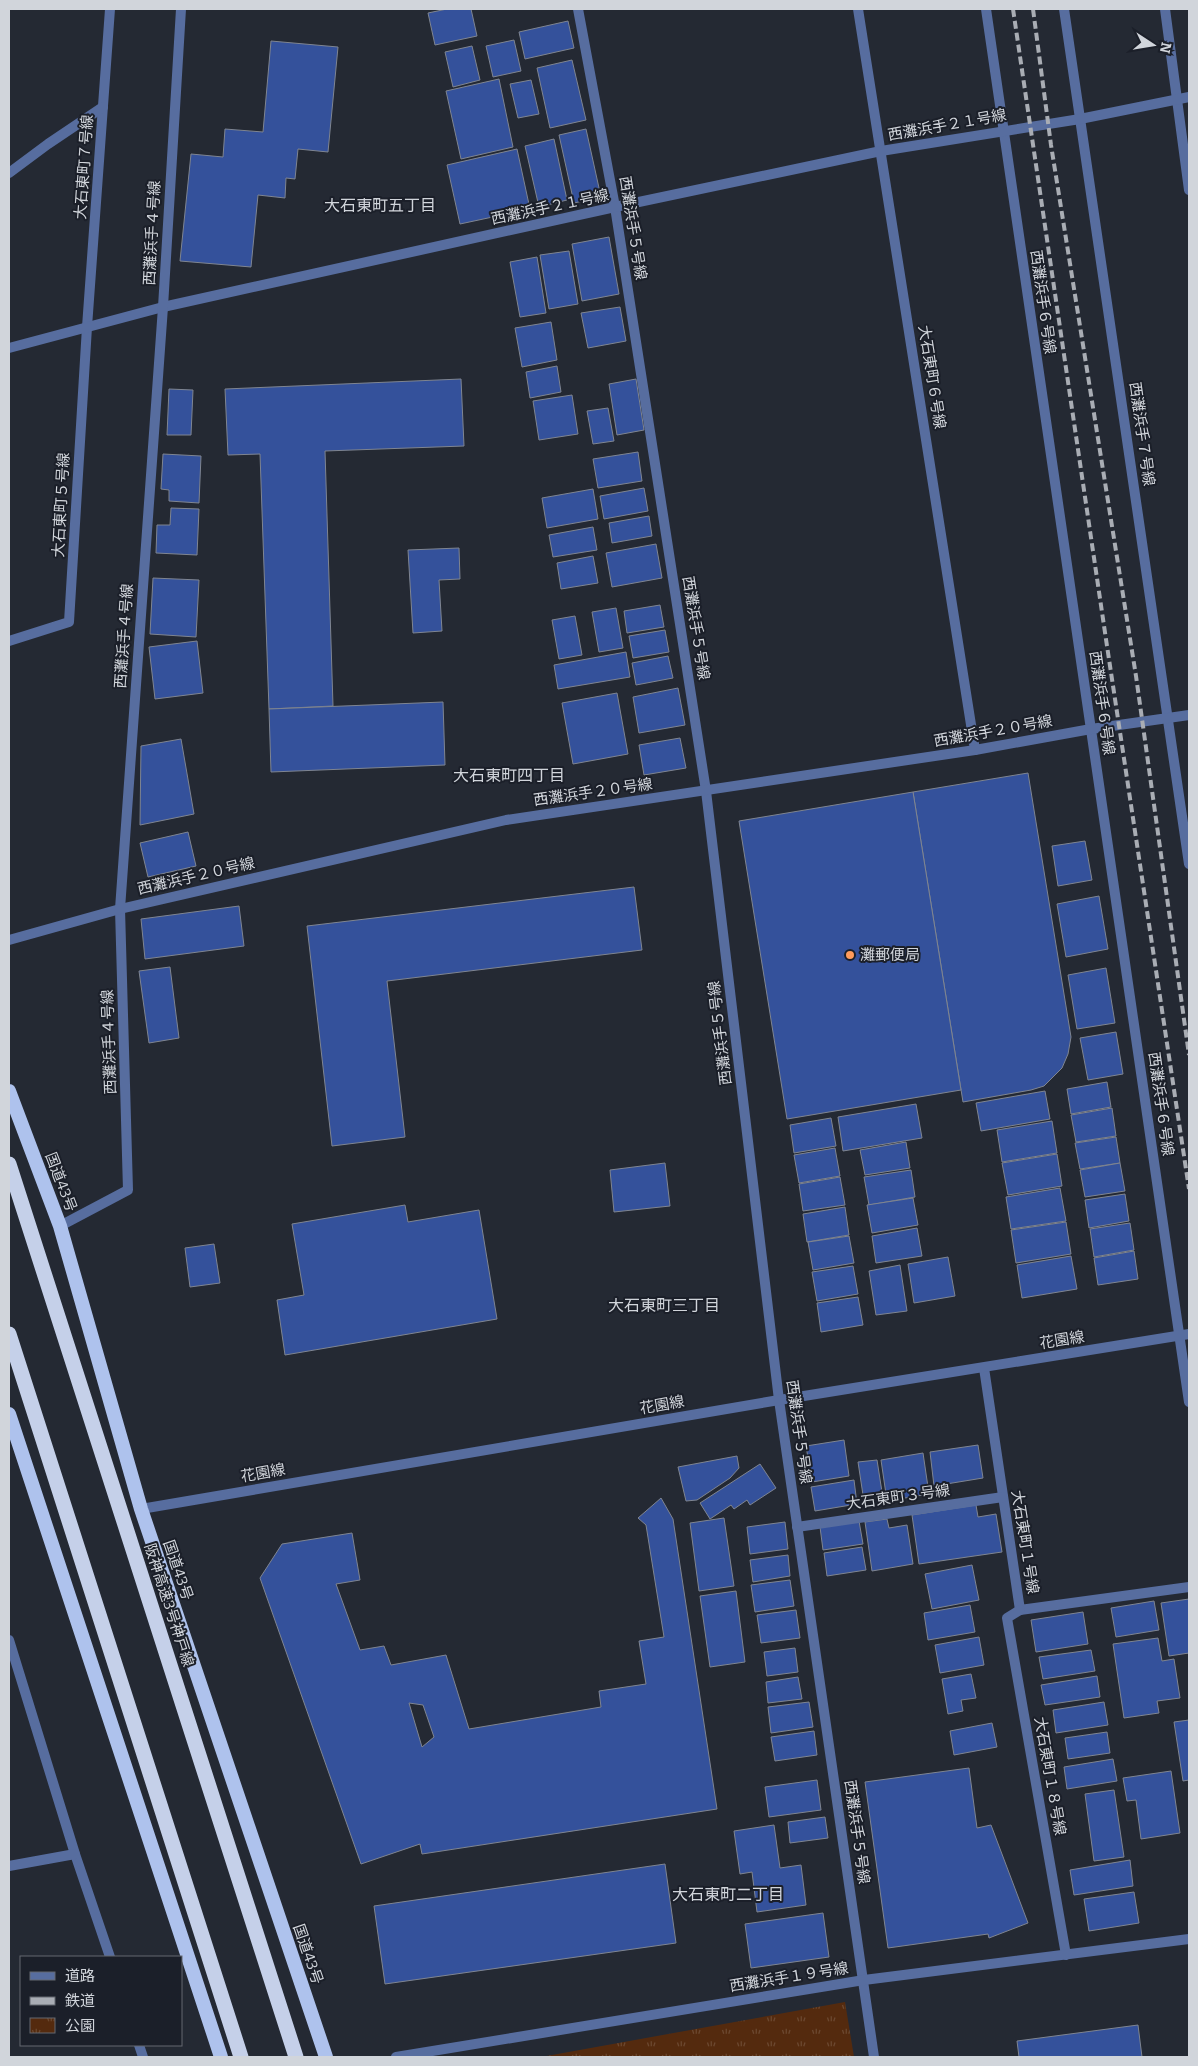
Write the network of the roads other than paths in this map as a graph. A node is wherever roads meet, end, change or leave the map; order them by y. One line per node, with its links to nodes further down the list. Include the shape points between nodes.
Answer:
1 (110, 9): 10 (street, 大石東町７号線)
2 (180, 9): 17 (street, 西灘浜手４号線)
3 (578, 9): 16 (street, 西灘浜手５号線)
4 (858, 9): 13 (street, 大石東町６号線)
5 (986, 9): 12 (street, 西灘浜手６号線)
6 (1064, 9): 11 (street, 西灘浜手７号線)
7 (1165, 9): 9 (street)
8 (1189, 97): 9 (street, 西灘浜手２１号線)
9 (1178, 99): 11 (street, 西灘浜手２１号線); 15 (street)
10 (103, 107): 14 (street); 18 (street, 大石東町７号線)
11 (1080, 119): 12 (street, 西灘浜手２１号線); 22 (street, 西灘浜手７号線)
12 (1002, 130): 13 (street, 西灘浜手２１号線); 23 (street, 西灘浜手６号線)
13 (881, 151): 16 (street, 西灘浜手２１号線); 24 (street, 大石東町６号線)
14 (9, 173)
15 (1189, 190)
16 (615, 208): 17 (street, 西灘浜手２１号線); 25 (street, 西灘浜手５号線)
17 (163, 307): 18 (street, 西灘浜手２１号線); 27 (street, 西灘浜手４号線)
18 (87, 327): 19 (street, 西灘浜手２１号線); 20 (street, 大石東町５号線, via 69,622)
19 (9, 348)
20 (9, 641)
21 (1189, 715): 22 (street, 西灘浜手２０号線)
22 (1168, 717): 23 (street, 西灘浜手２０号線); 26 (street, 西灘浜手７号線)
23 (1091, 729): 24 (street, 西灘浜手２０号線); 33 (street, 西灘浜手６号線)
24 (975, 750): 25 (street, 西灘浜手２０号線)
25 (706, 791): 27 (street, 西灘浜手２０号線, via 506,820); 35 (street, 西灘浜手５号線)
26 (1189, 864)
27 (120, 909): 28 (street, 西灘浜手２０号線); 31 (street, 西灘浜手４号線, via 128,1190)
28 (9, 940)
29 (9, 1090): 31 (highway, 国道43号)
30 (9, 1164): 52 (highway, 阪神高速3号神戸線)
31 (60, 1226): 39 (highway, 国道43号)
32 (9, 1334): 51 (highway)
33 (1184, 1335): 34 (street, 花園線); 36 (street, 西灘浜手６号線)
34 (984, 1368): 35 (street, 花園線); 38 (street, 大石東町１号線)
35 (779, 1400): 39 (street, 花園線); 40 (street, 西灘浜手５号線)
36 (1189, 1402)
37 (9, 1414): 50 (highway)
38 (1003, 1497): 40 (street, 大石東町３号線); 42 (street, 大石東町１号線)
39 (140, 1509): 53 (highway, 国道43号)
40 (797, 1527): 49 (street, 西灘浜手５号線)
41 (1189, 1587): 42 (street, 大石東町１号線)
42 (1020, 1610): 47 (street, 大石東町１８号線, via 1007,1618)
43 (9, 1640): 44 (street)
44 (75, 1854): 45 (street); 48 (street)
45 (9, 1866)
46 (1189, 1939): 47 (street, 西灘浜手１９号線)
47 (1066, 1955): 49 (street, 西灘浜手１９号線)
48 (110, 1956)
49 (864, 1980): 54 (street, 西灘浜手１９号線); 55 (street, 西灘浜手５号線)
50 (221, 2057)
51 (241, 2057)
52 (296, 2057)
53 (326, 2057)
54 (396, 2057)
55 (874, 2057)

